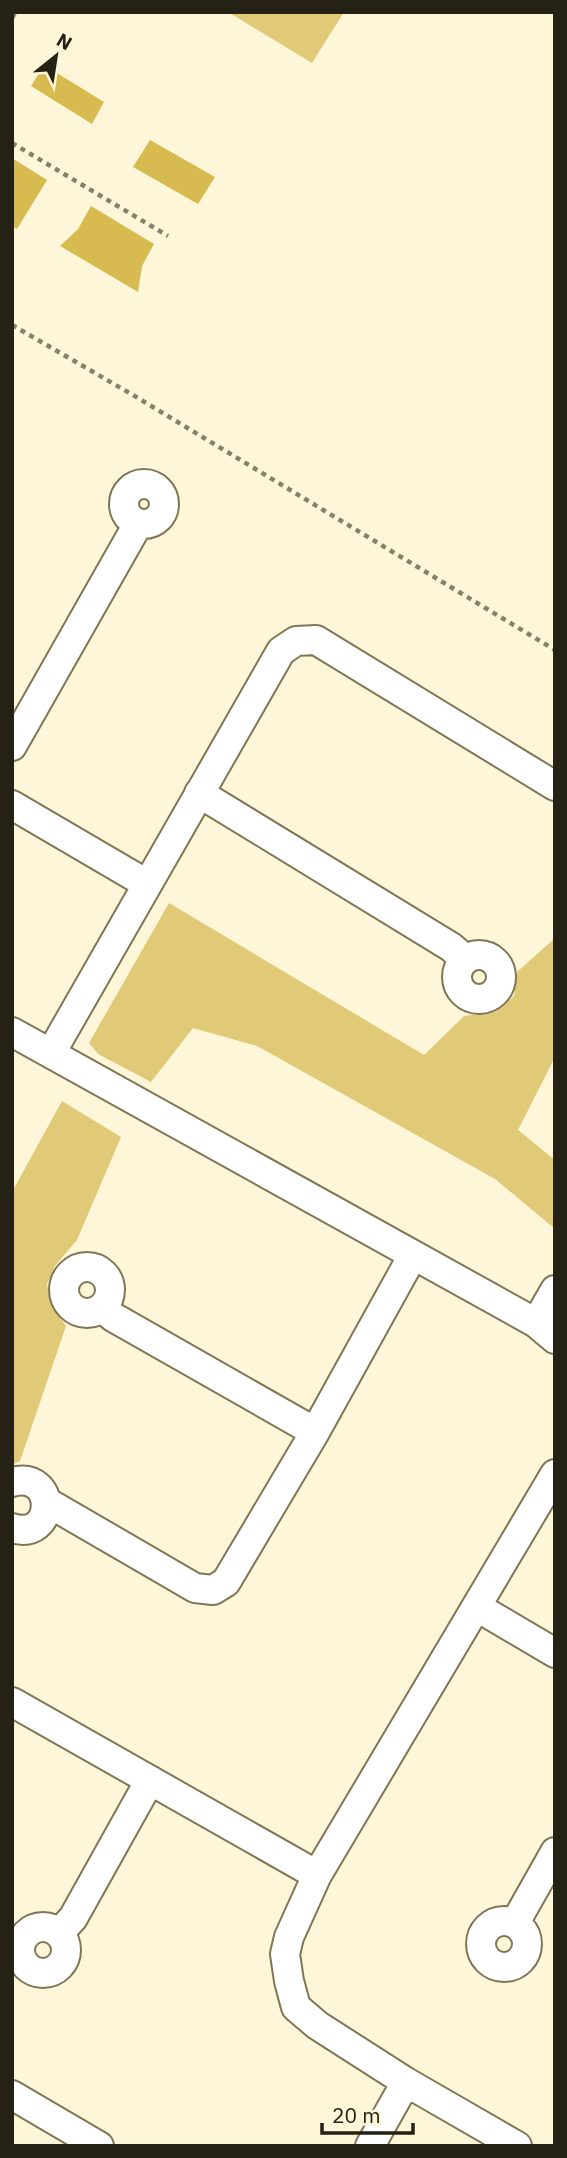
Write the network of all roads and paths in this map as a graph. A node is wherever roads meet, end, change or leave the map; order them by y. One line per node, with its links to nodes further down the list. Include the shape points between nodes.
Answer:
1 (16, 12): 2 (path)
2 (12, 18)
3 (12, 143): 4 (path)
4 (168, 236)
5 (12, 325): 7 (path)
6 (138, 524): 8 (street)
7 (555, 650)
8 (12, 746)
9 (555, 786): 10 (street, via 316,640 296,640 281,651)
10 (199, 793): 12 (street); 13 (street)
11 (12, 805): 12 (street)
12 (147, 884): 15 (street)
13 (466, 959)
14 (12, 1031): 15 (street)
15 (51, 1053): 16 (street)
16 (413, 1255): 19 (street); 20 (street)
17 (555, 1290): 19 (street)
18 (102, 1308): 20 (street)
19 (546, 1331)
20 (315, 1432): 23 (street, via 226,1582 213,1590 195,1588)
21 (555, 1474): 25 (street)
22 (12, 1482): 23 (street, via 32,1482)
23 (47, 1502): 24 (street, via 40,1523 20,1531)
24 (12, 1528)
25 (477, 1606): 26 (street); 30 (street)
26 (555, 1653)
27 (12, 1702): 28 (street)
28 (150, 1780): 30 (street); 32 (street, via 73,1918)
29 (555, 1852): 31 (street)
30 (317, 1875): 33 (street, via 285,1954 296,2007)
31 (515, 1923)
32 (59, 1933)
33 (406, 2082): 36 (street); 37 (street)
34 (12, 2095): 35 (street)
35 (99, 2146)
36 (370, 2146)
37 (517, 2146)

